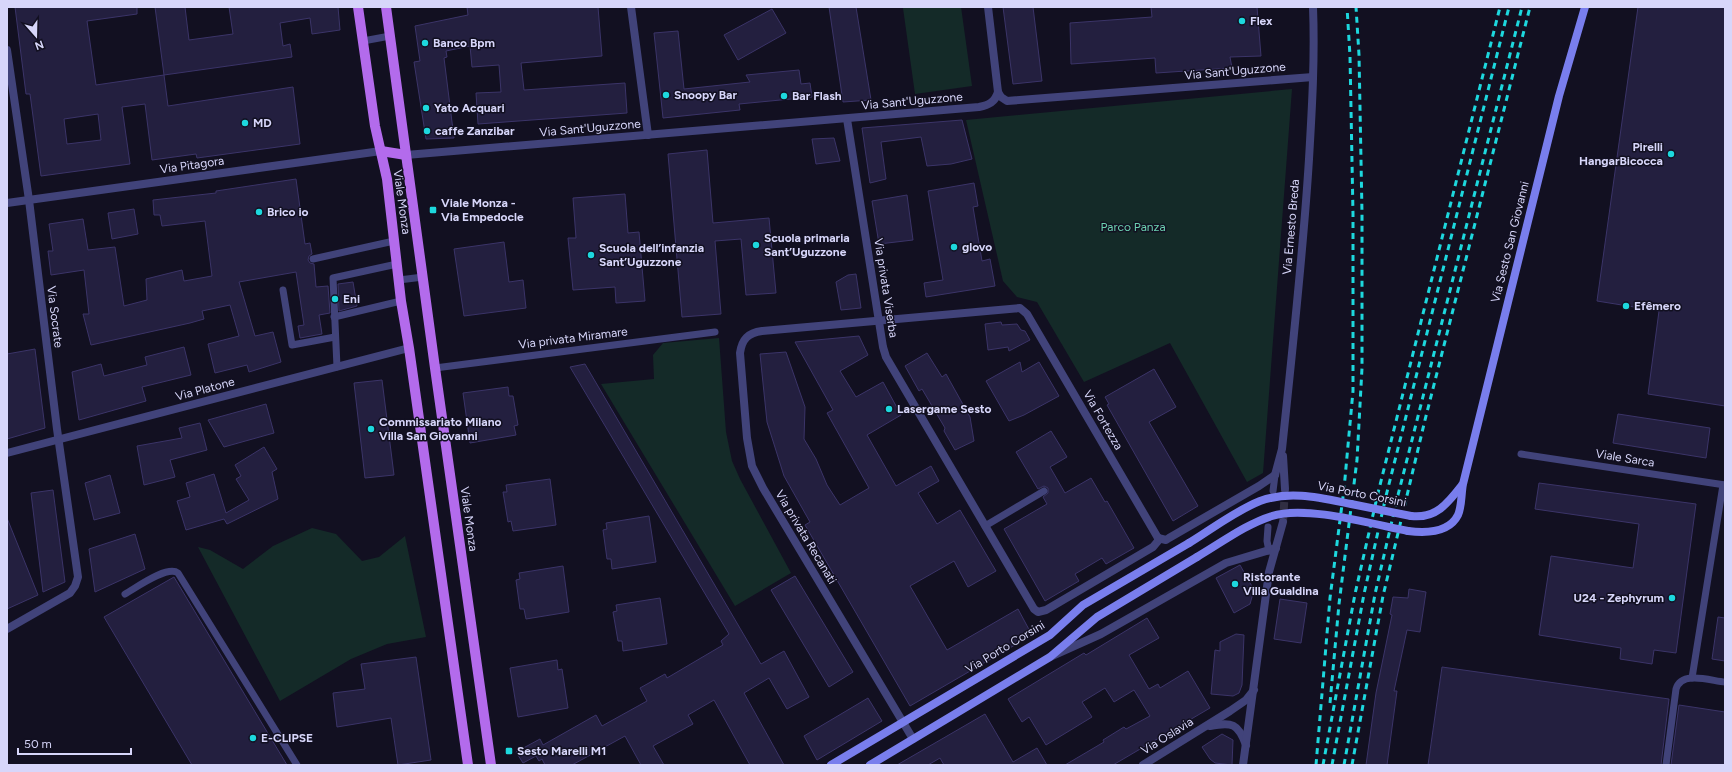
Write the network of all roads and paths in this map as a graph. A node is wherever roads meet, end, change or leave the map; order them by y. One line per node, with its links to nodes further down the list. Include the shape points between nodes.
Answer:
1 (358, 7): 8 (main road, Viale Monza)
2 (386, 7): 7 (main road, Viale Monza)
3 (631, 7): 13 (street)
4 (988, 7): 11 (street)
5 (1313, 7): 10 (street, Via Ernesto Breda)
6 (1584, 7): 38 (street, Via Sesto San Giovanni, via 1559,96)
7 (390, 36): 8 (lane); 15 (main road, Viale Monza)
8 (363, 41): 14 (main road, Viale Monza)
9 (7, 50): 16 (street, Via Socrate)
10 (1313, 77): 11 (street, Via Sant'Uguzzone, via 1013,102 1004,100); 33 (street, Via Ernesto Breda, via 1305,212)
11 (998, 92): 12 (street, Via Sant'Uguzzone, via 992,103 979,107)
12 (847, 119): 13 (street, Via Sant'Uguzzone); 26 (street, Via privata Viserba)
13 (648, 135): 15 (street, Via Sant'Uguzzone)
14 (381, 151): 15 (main road, Viale Monza); 16 (street, Via Pitagora); 18 (main road, Viale Monza)
15 (406, 155): 21 (main road, Viale Monza)
16 (28, 200): 17 (street, Via Pitagora); 32 (street, Via Socrate)
17 (7, 203)
18 (394, 241): 19 (lane); 20 (main road, Viale Monza)
19 (313, 259)
20 (397, 264): 22 (main road, Viale Monza); 25 (lane, via 333,278)
21 (424, 277): 22 (lane); 31 (main road, Viale Monza)
22 (399, 280): 24 (main road, Viale Monza)
23 (283, 290): 28 (lane, via 292,345)
24 (400, 301): 25 (lane); 29 (main road, Viale Monza)
25 (334, 317): 28 (lane)
26 (878, 321): 44 (street, Via privata Viserba, via 886,357); 46 (street, Via Fortezza, via 1020,308 1027,314); 55 (street, Via privata Recanati, via 753,332 746,336 741,344 740,353 747,438 752,466)
27 (715, 332): 31 (lane, Via privata Miramare)
28 (335, 337): 30 (lane)
29 (409, 348): 30 (street, Via Platone); 60 (main road, Viale Monza)
30 (337, 367): 32 (street, Via Platone)
31 (435, 368): 61 (main road, Viale Monza)
32 (58, 439): 34 (street, Via Platone); 50 (street, Via Socrate, via 78,574 75,586 66,596)
33 (1282, 449): 36 (street, Via Ernesto Breda); 37 (street, Via Ernesto Breda)
34 (7, 453)
35 (1521, 454): 39 (lane, Viale Sarca)
36 (1275, 475): 37 (street); 42 (lane, Via Ernesto Breda); 46 (street, via 1166,540)
37 (1284, 477): 40 (street, Via Ernesto Breda)
38 (1463, 484): 51 (street, bridge, via 1459,512 1452,522 1432,531 1408,531 1300,512 1272,516 1253,524 1097,617); 55 (street, Via Porto Corsini, bridge, via 1441,510 1426,516 1411,516 1319,497 1295,495 1261,501 1083,605 1050,635)
39 (1724, 485): 52 (lane)
40 (1285, 489)
41 (1044, 491): 44 (lane)
42 (1273, 491)
43 (1283, 522): 47 (street)
44 (985, 526): 49 (street, Via privata Viserba, via 1032,607)
45 (1268, 527): 47 (lane, via 1267,541)
46 (1158, 538): 49 (street, Via Porto Corsini, via 1153,547 1046,610)
47 (1272, 550): 51 (street, via 1220,566 1101,634); 54 (street)
48 (125, 594): 59 (lane, via 163,572 172,570 178,573)
49 (1038, 612)
50 (7, 629)
51 (1050, 658): 57 (street)
52 (1692, 678): 53 (lane); 66 (lane, via 1681,680 1676,689)
53 (1725, 682)
54 (1254, 690): 56 (street, Via Oslavia, via 1240,705); 58 (street)
55 (903, 722): 57 (street, Via privata Recanati); 62 (street, Via Porto Corsini)
56 (1203, 728): 58 (street, Via Oslavia, via 1227,724 1235,726 1241,732); 64 (street, Via Oslavia)
57 (913, 739): 63 (street)
58 (1246, 746): 65 (street)
59 (297, 765)
60 (468, 765)
61 (491, 765)
62 (831, 765)
63 (870, 765)
64 (1143, 765)
65 (1243, 765)
66 (1666, 765)

